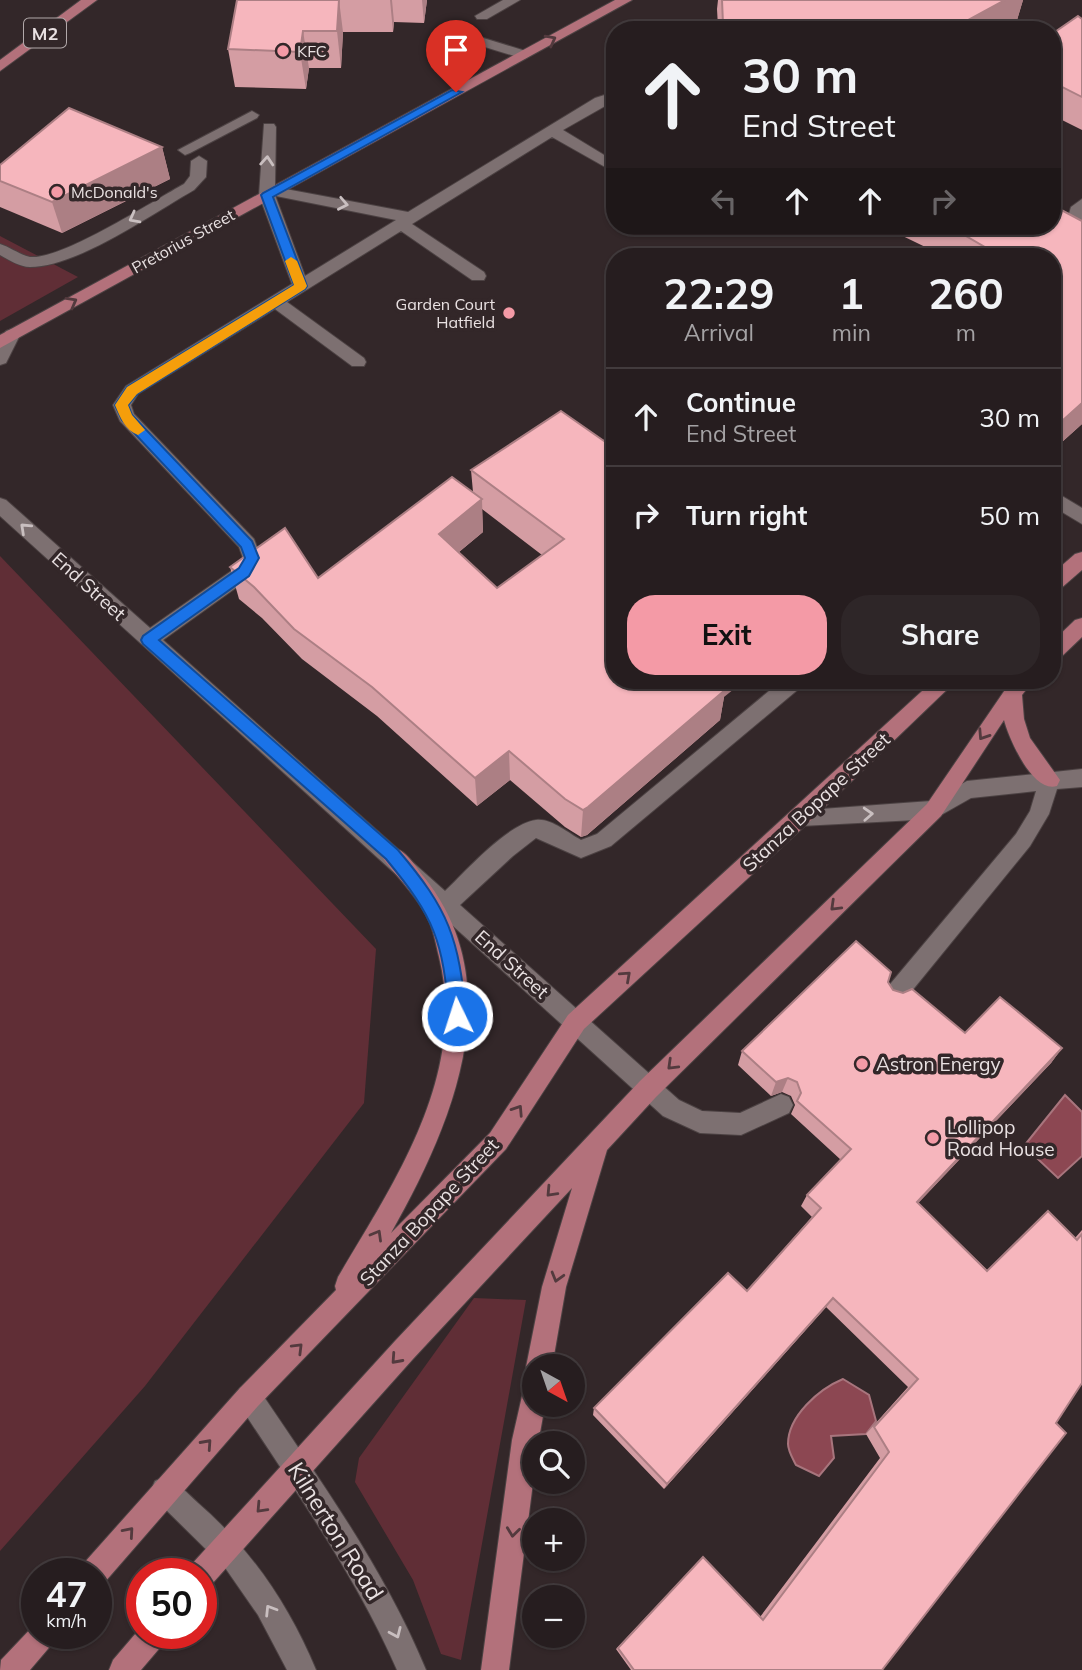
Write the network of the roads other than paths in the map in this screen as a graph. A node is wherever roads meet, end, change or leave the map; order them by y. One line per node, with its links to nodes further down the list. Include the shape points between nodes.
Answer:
1 (90, 0): 7 (main road, M2)
2 (513, 0): 4 (street)
3 (625, 0): 6 (main road, Pretorius Street, one-way to 3)
4 (482, 16)
5 (451, 32): 6 (street)
6 (524, 55): 15 (main road, Pretorius Street)
7 (0, 67)
8 (606, 99): 11 (street)
9 (253, 115): 12 (street)
10 (269, 127): 15 (street, one-way to 10)
11 (553, 131): 14 (street); 17 (street)
12 (185, 150)
13 (199, 161): 19 (street, one-way to 19, via 198,177 189,187 75,250 37,262 16,259)
14 (606, 162)
15 (271, 193): 17 (street, one-way to 17); 21 (street); 23 (main road, Pretorius Street, one-way to 15)
16 (1082, 204): 18 (street, via 1076,217)
17 (407, 221): 20 (street); 21 (street)
18 (1082, 221)
19 (0, 249)
20 (478, 276)
21 (301, 286): 22 (street)
22 (276, 302): 25 (street); 34 (street, via 132,390 122,405 126,417 247,544 252,558 244,572)
23 (6, 338): 24 (street)
24 (0, 359)
25 (358, 362)
26 (606, 449): 27 (street, via 602,453)
27 (606, 464)
28 (1061, 503): 30 (street)
29 (0, 505): 34 (street, End Street, one-way to 29)
30 (1082, 517)
31 (1082, 558): 32 (main road)
32 (1061, 578)
33 (1082, 625): 35 (main road)
34 (148, 640): 44 (street, End Street)
35 (1061, 645)
36 (784, 689): 45 (street, via 604,840 581,849 532,829)
37 (938, 689): 43 (main road, Stanza Bopape Street)
38 (1016, 689): 42 (main road, one-way to 42)
39 (1018, 689): 41 (main road, via 1014,723 1021,744)
40 (1082, 778): 41 (street)
41 (1050, 780): 42 (street, via 967,790); 46 (street, via 1039,814 1023,840)
42 (934, 810): 43 (street, one-way to 42); 48 (main road, one-way to 48)
43 (802, 817): 47 (main road, Stanza Bopape Street, one-way to 43)
44 (392, 855): 45 (street, End Street); 51 (main road, one-way to 44, via 433,1130 453,1069 458,1035 453,970 443,928 421,889)
45 (446, 904): 47 (street, End Street)
46 (894, 996)
47 (576, 1022): 48 (street, End Street); 51 (main road, Stanza Bopape Street, one-way to 47, via 498,1141)
48 (648, 1088): 49 (street, End Street, via 671,1108 700,1122 741,1124); 50 (main road)
49 (781, 1105)
50 (598, 1142): 52 (main road, one-way to 52, via 554,1287); 55 (main road, one-way to 55)
51 (331, 1315): 53 (main road, Stanza Bopape Street, one-way to 51)
52 (541, 1354)
53 (249, 1397): 55 (street, Kilnerton Road); 56 (main road, Stanza Bopape Street, one-way to 53)
54 (529, 1418): 66 (main road, one-way to 66)
55 (298, 1470): 57 (main road, one-way to 57); 65 (street, Kilnerton Road, one-way to 65, via 385,1609)
56 (164, 1490): 57 (street); 58 (main road, Stanza Bopape Street, one-way to 56)
57 (225, 1546): 59 (main road); 64 (street, one-way to 57, via 276,1620)
58 (107, 1558)
59 (215, 1558)
60 (29, 1649): 62 (main road)
61 (141, 1649): 63 (main road)
62 (11, 1670)
63 (123, 1670)
64 (302, 1670)
65 (412, 1670)
66 (495, 1670)

